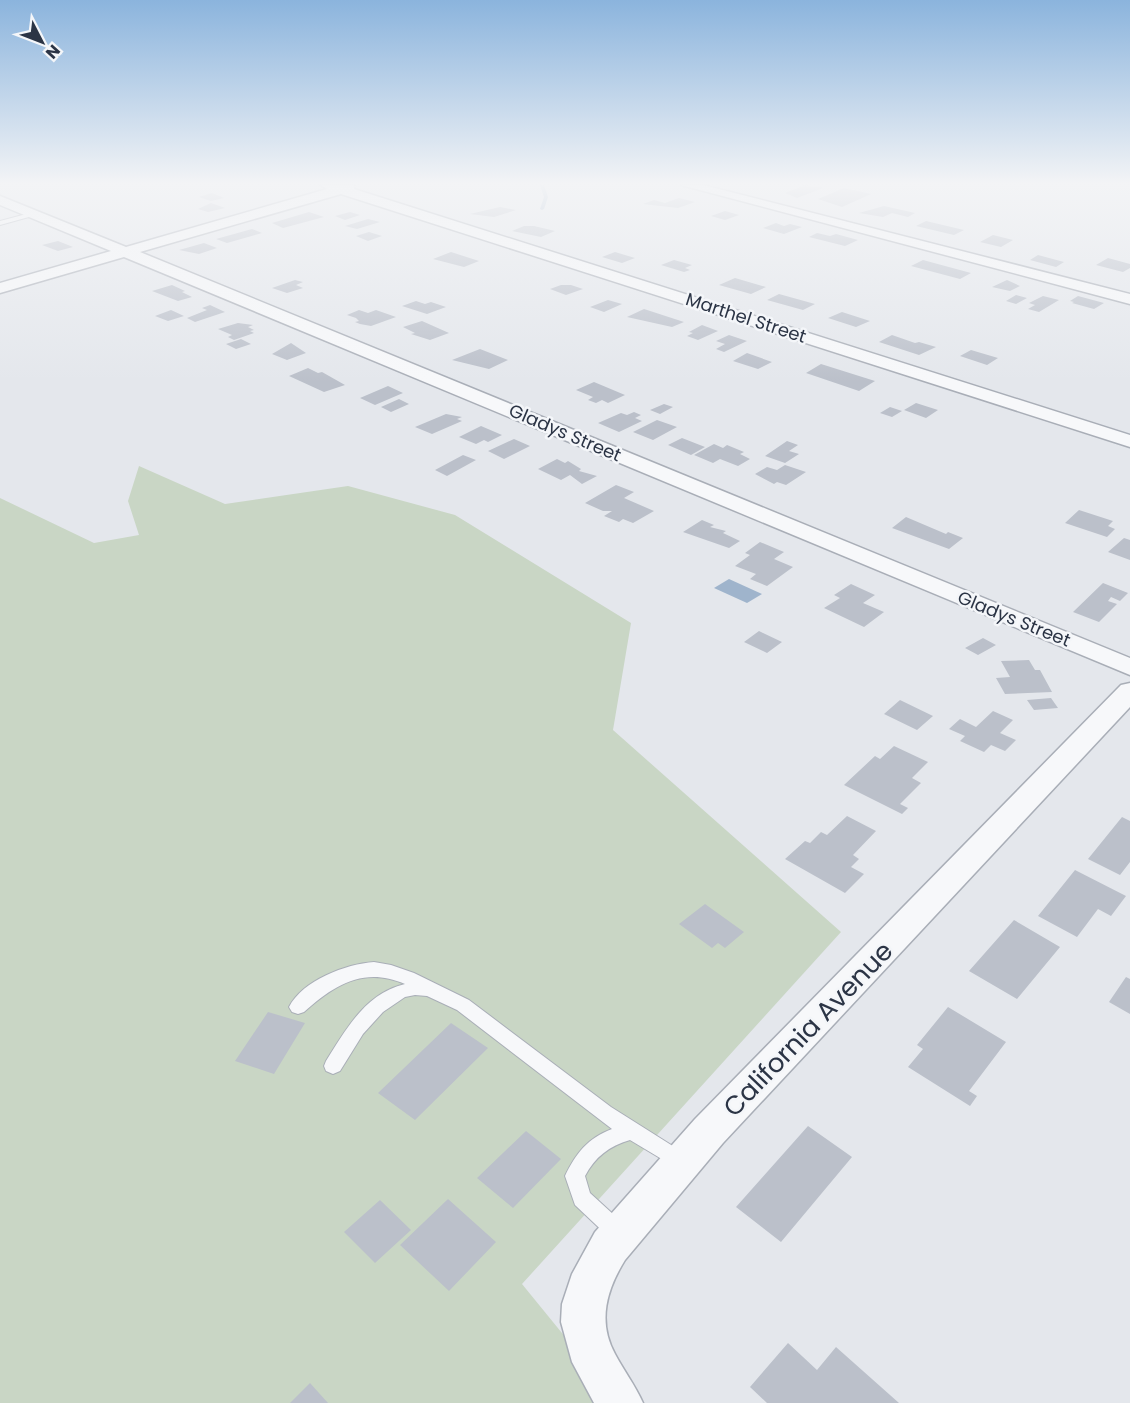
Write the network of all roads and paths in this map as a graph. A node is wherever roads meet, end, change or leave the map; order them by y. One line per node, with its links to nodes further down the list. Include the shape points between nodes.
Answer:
1 (121, 250): 5 (street, Gladys Street)
2 (130, 250): 5 (street)
3 (538, 250): 8 (street, Marthel Street)
4 (941, 250): 7 (street)
5 (125, 252): 6 (street); 9 (street, Gladys Street)
6 (0, 288)
7 (1130, 299)
8 (1130, 441)
9 (1130, 667)
10 (1130, 691): 15 (street, California Avenue)
11 (434, 991): 12 (lane, via 394,970 375,967 338,977 316,989); 13 (lane, via 416,988 391,996 368,1013); 14 (lane, via 463,1005)
12 (298, 1007)
13 (333, 1066)
14 (632, 1131): 15 (lane); 16 (lane, via 607,1137 584,1156 574,1176 582,1198)
15 (682, 1162): 16 (street, California Avenue)
16 (621, 1234): 17 (street, California Avenue, via 593,1274 583,1322 594,1362)
17 (620, 1403)

